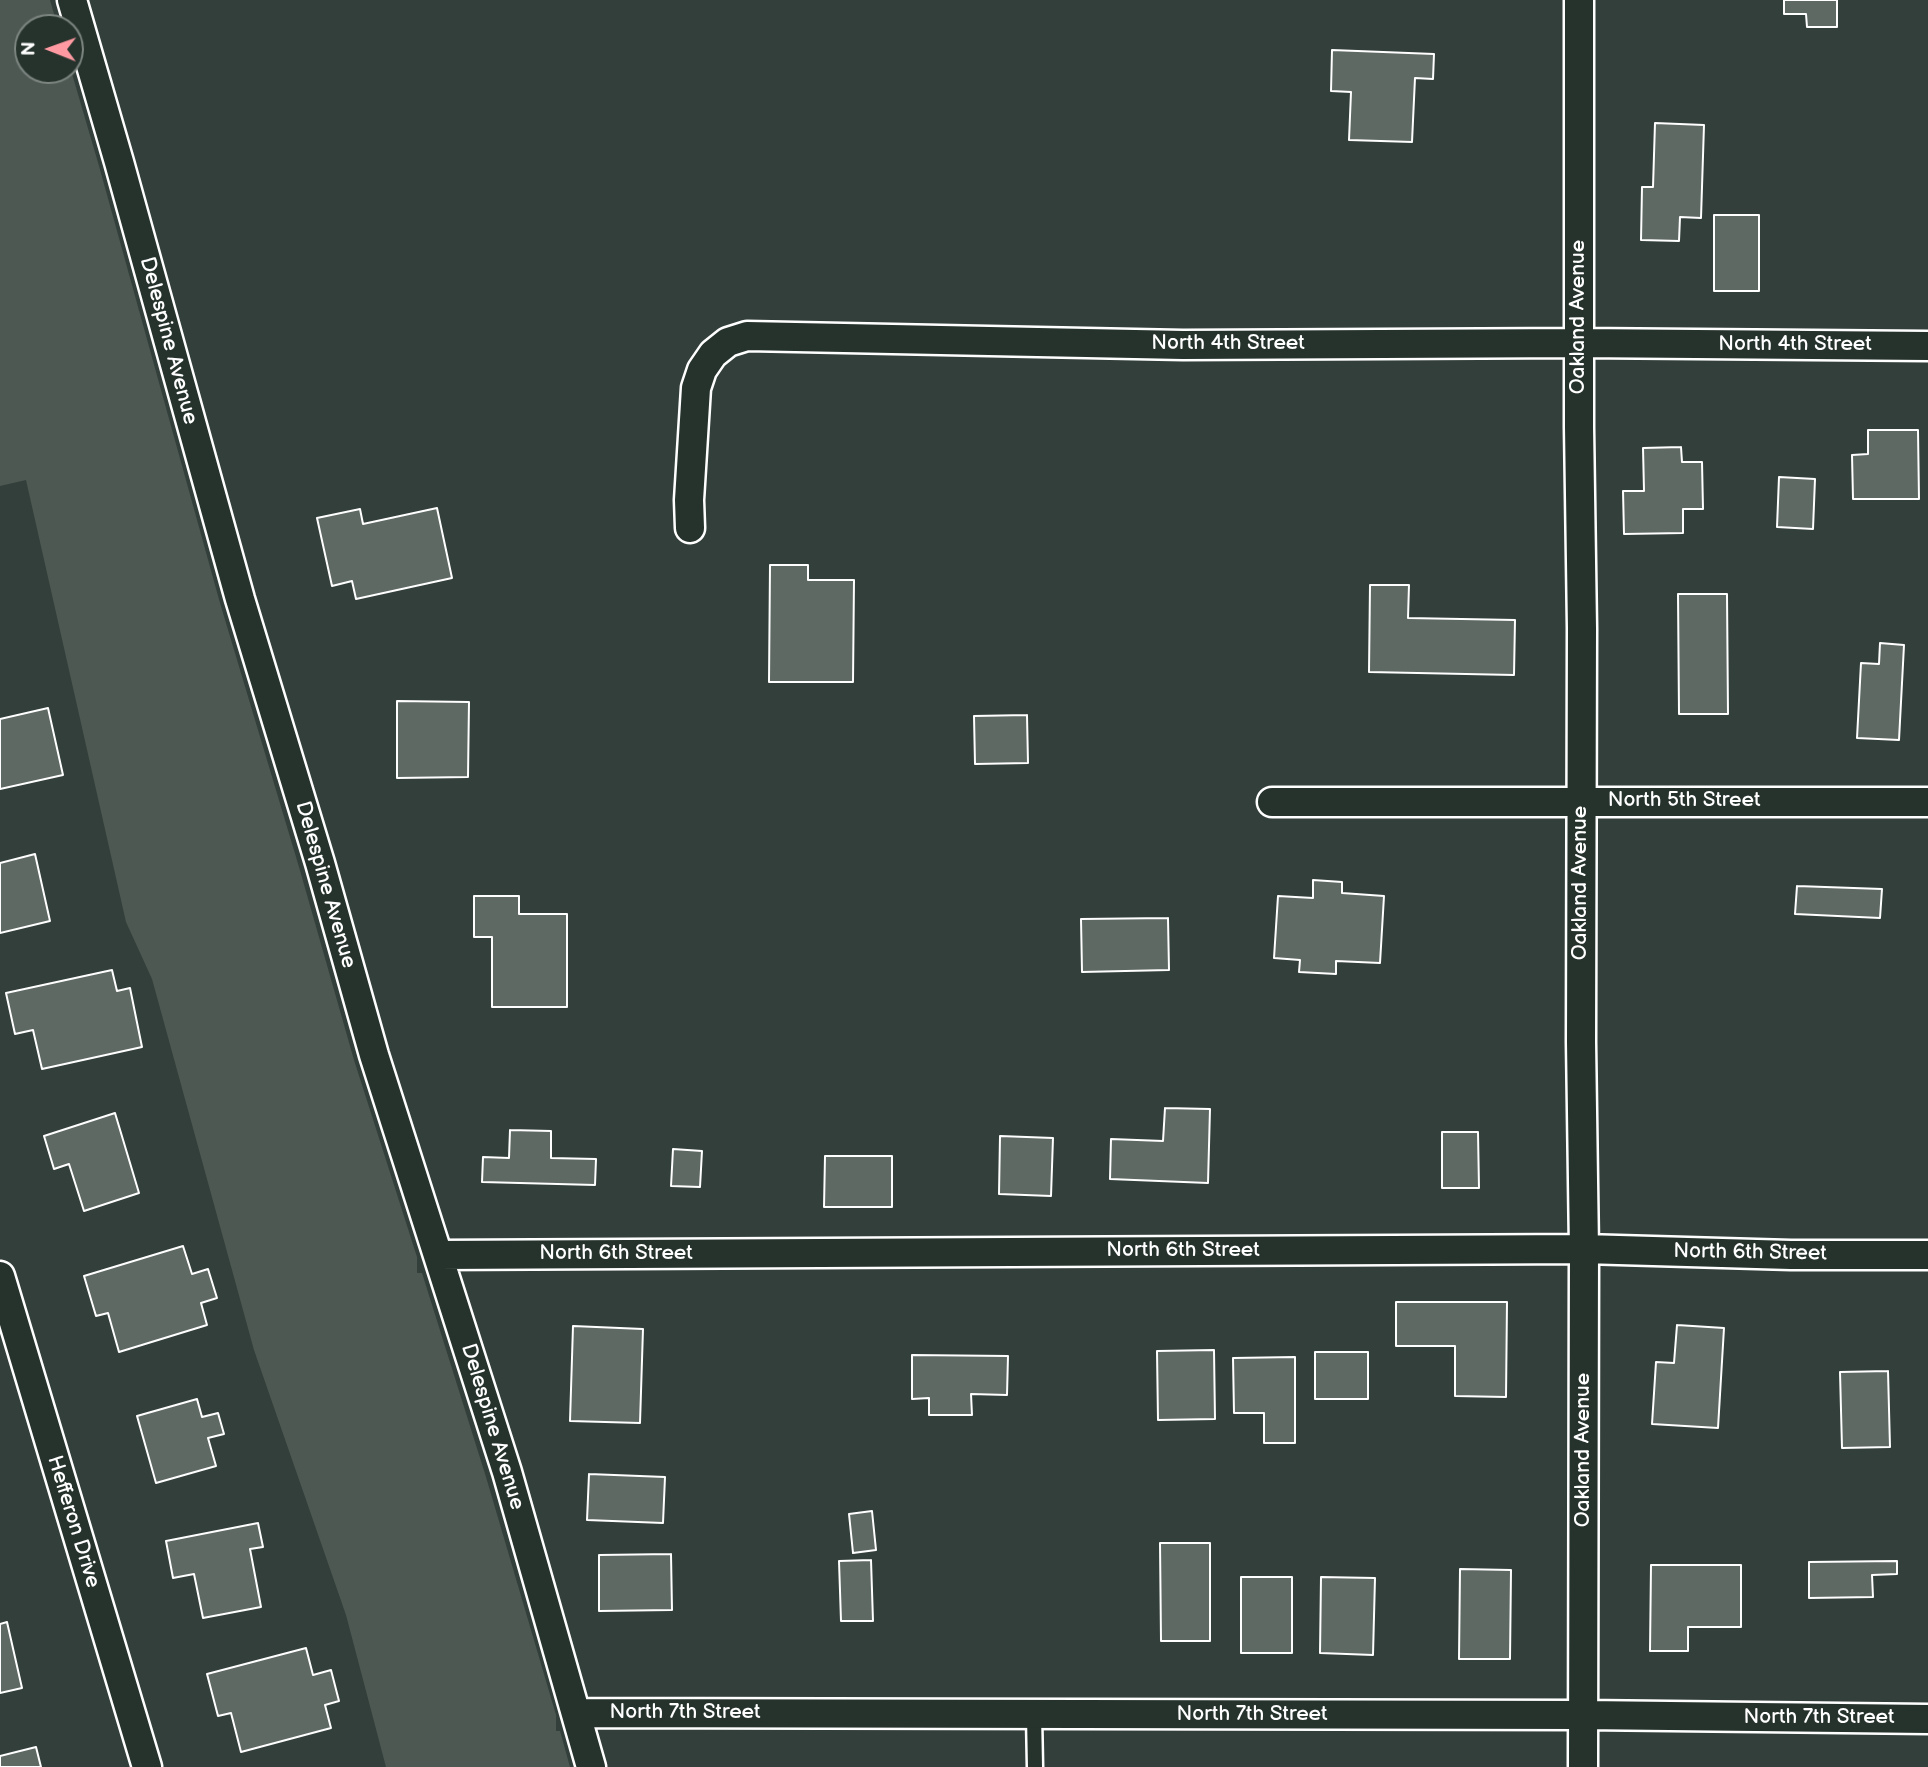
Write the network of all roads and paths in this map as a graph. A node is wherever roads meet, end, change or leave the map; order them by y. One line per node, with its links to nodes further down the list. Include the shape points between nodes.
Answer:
1 (72, 0): 10 (street, Delespine Avenue, via 240,599)
2 (1579, 0): 3 (street, Oakland Avenue)
3 (1580, 343): 4 (street, North 4th Street); 5 (street, North 4th Street, via 1183,345 747,336 728,342 713,354 696,388); 6 (street, Oakland Avenue)
4 (1928, 346)
5 (690, 528)
6 (1582, 801): 7 (street, North 5th Street); 8 (street, North 5th Street); 9 (street, Oakland Avenue)
7 (1272, 802)
8 (1928, 802)
9 (1584, 1250): 10 (street, North 6th Street); 11 (street, North 6th Street); 15 (street, Oakland Avenue)
10 (438, 1255): 13 (street, Delespine Avenue)
11 (1928, 1255)
12 (0, 1276): 17 (street, Hefferon Drive)
13 (576, 1713): 14 (street, North 7th Street); 18 (street, Delespine Avenue)
14 (1034, 1715): 15 (street, North 7th Street); 19 (lane)
15 (1584, 1715): 16 (street, North 7th Street); 20 (street, Oakland Avenue)
16 (1928, 1719)
17 (147, 1767)
18 (591, 1767)
19 (1034, 1767)
20 (1583, 1767)

